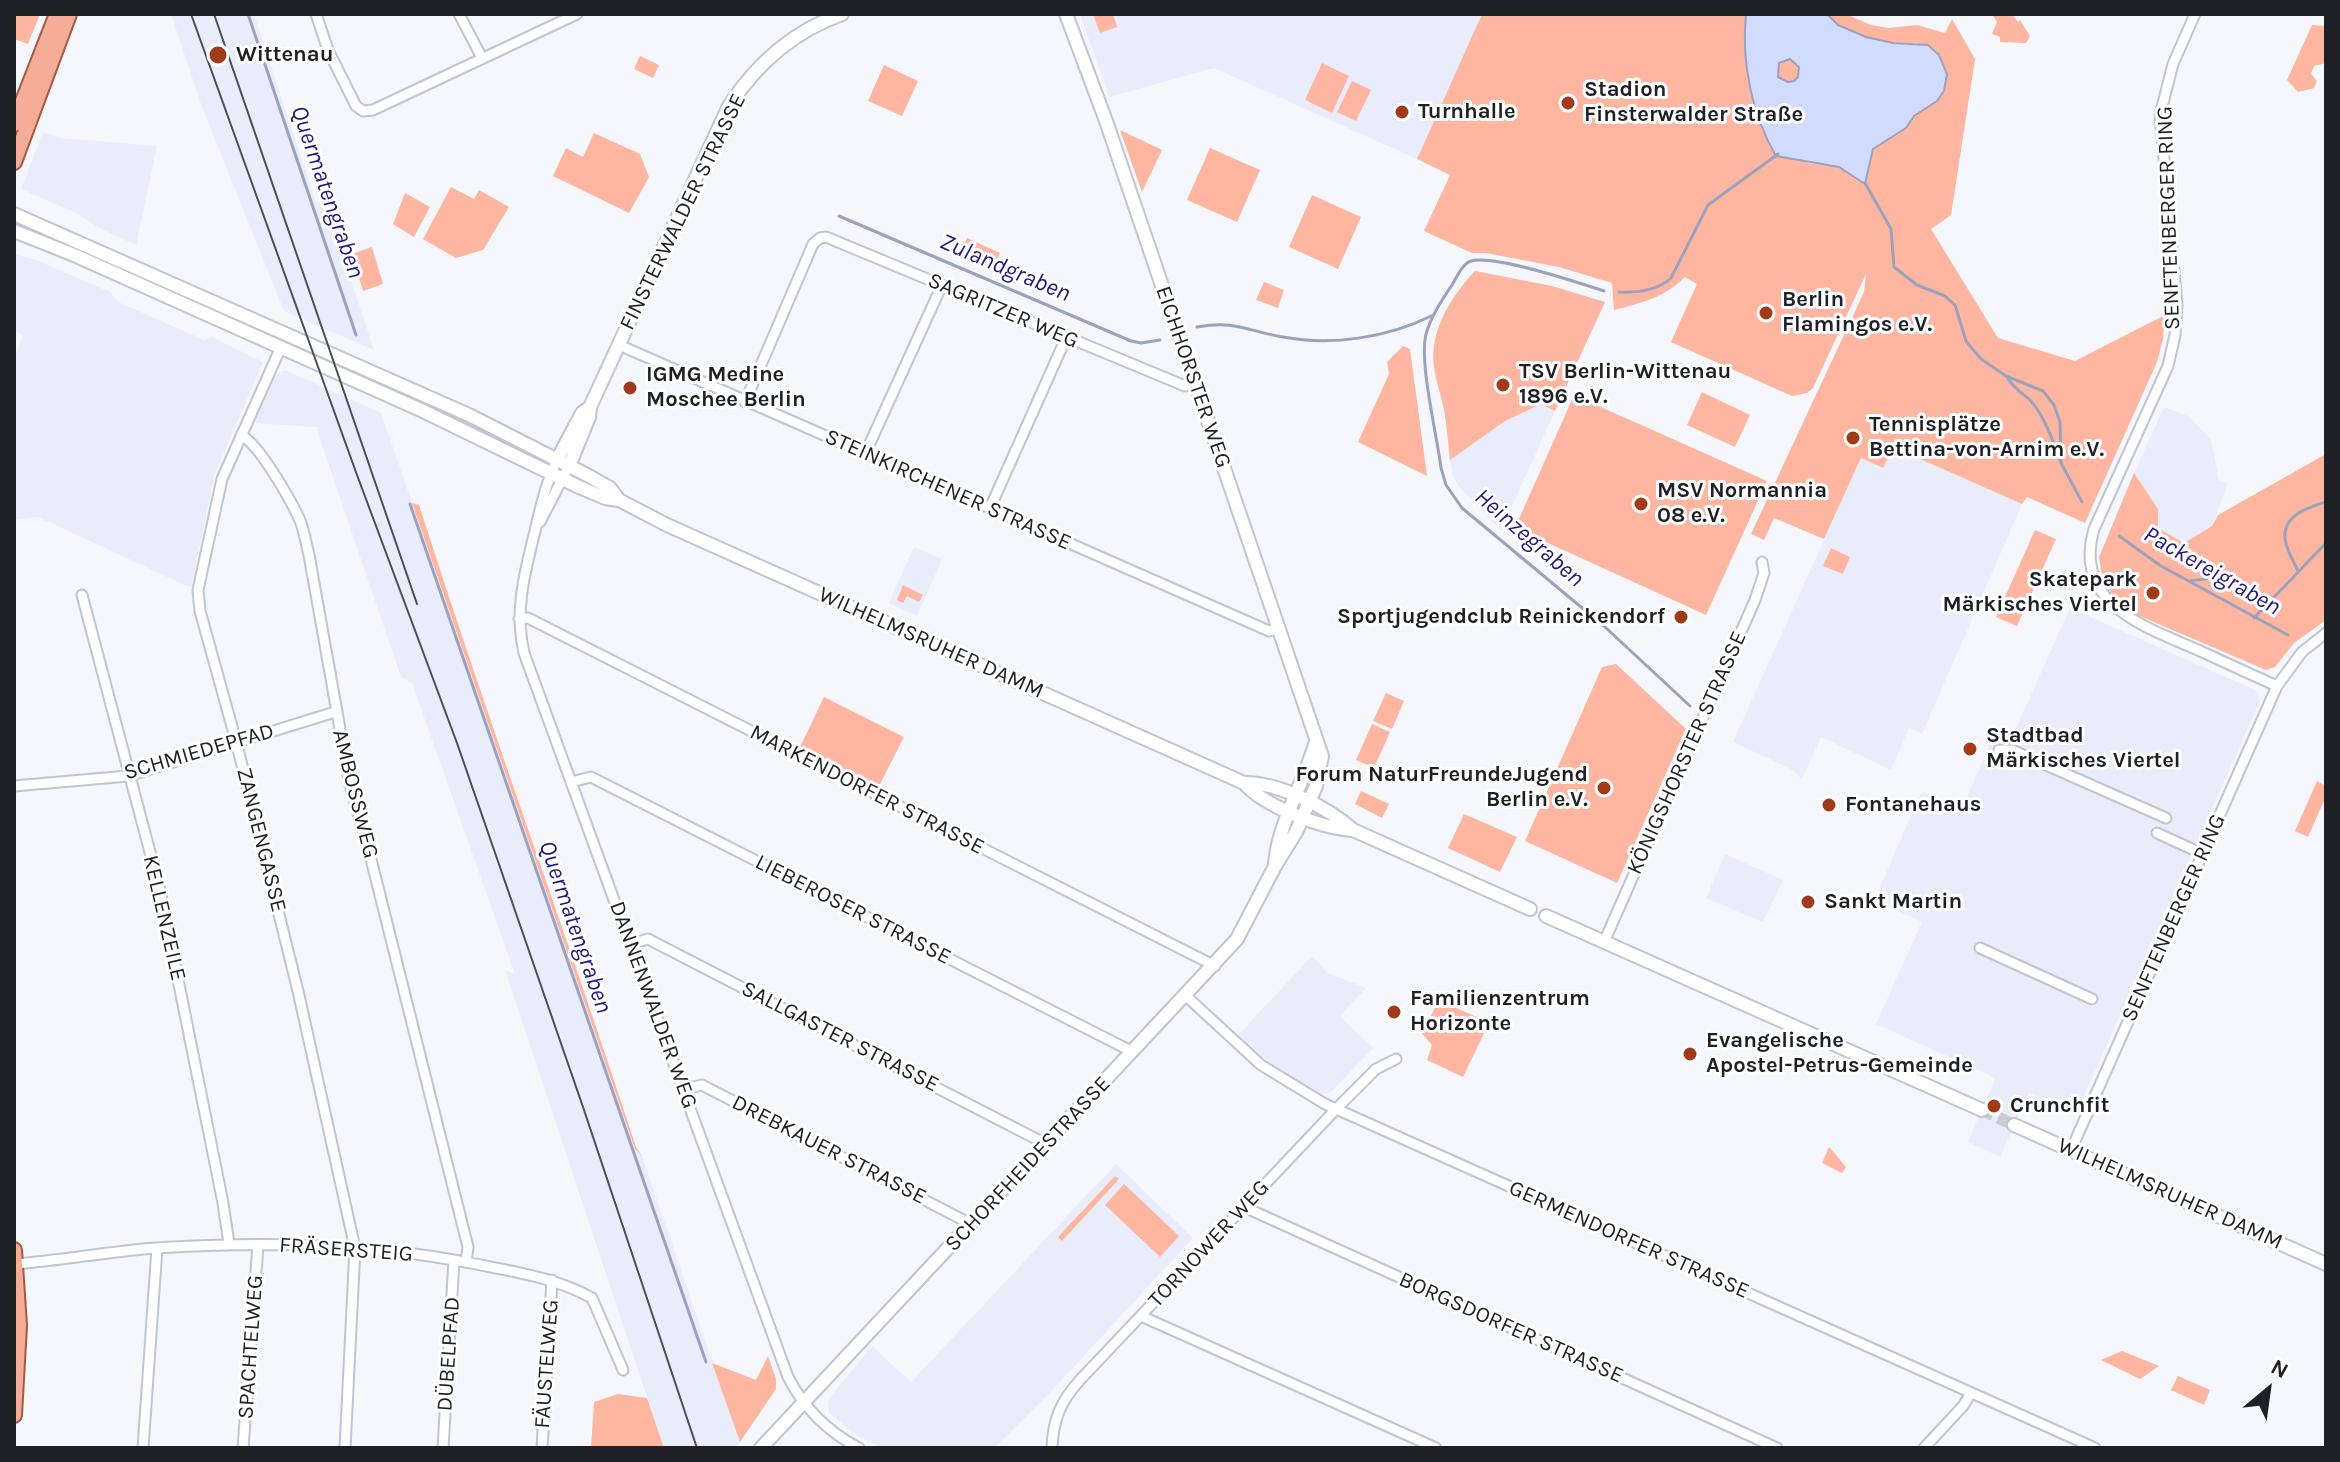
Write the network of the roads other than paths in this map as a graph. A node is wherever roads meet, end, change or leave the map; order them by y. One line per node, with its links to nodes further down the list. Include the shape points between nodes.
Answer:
1 (57, 14): 10 (main road)
2 (69, 14): 11 (main road)
3 (316, 14): 9 (street, via 334,63 363,111)
4 (459, 14): 9 (street)
5 (577, 14): 9 (street)
6 (842, 14): 20 (main road, FINSTERWALDER STRASSE, via 776,51 734,99)
7 (1066, 14): 22 (main road, EICHHORSTER WEG)
8 (2195, 14): 37 (street, SENFTENBERGER RING, via 2173,64 2160,115 2177,304 2175,335 2165,375 2094,529 2091,560 2105,596 2129,620)
9 (482, 58)
10 (14, 124)
11 (14, 162)
12 (14, 214): 14 (main road, WILHELMSRUHER DAMM)
13 (14, 231): 15 (main road, WILHELMSRUHER DAMM)
14 (115, 257): 15 (main road); 17 (main road, WILHELMSRUHER DAMM)
15 (107, 270): 18 (main road, WILHELMSRUHER DAMM)
16 (942, 285): 19 (street, SAGRITZER WEG); 23 (street, SAGRITZER WEG, via 826,237 813,244); 26 (street)
17 (216, 301): 18 (main road); 27 (main road, WILHELMSRUHER DAMM)
18 (209, 315): 21 (main road, WILHELMSRUHER DAMM)
19 (1066, 338): 22 (street, SAGRITZER WEG, via 1185,386); 31 (street)
20 (619, 345): 23 (street, STEINKIRCHENER STRASSE); 24 (main road, FINSTERWALDER STRASSE)
21 (281, 347): 25 (street); 29 (main road, WILHELMSRUHER DAMM)
22 (1194, 383): 35 (main road, EICHHORSTER WEG)
23 (745, 402): 26 (street, STEINKIRCHENER STRASSE)
24 (590, 407): 27 (main road, FINSTERWALDER STRASSE); 28 (main road, FINSTERWALDER STRASSE)
25 (241, 435): 38 (street, AMBOSSWEG, via 258,450 300,520); 39 (street, ZANGENGASSE, via 222,479 198,590)
26 (865, 454): 31 (street, STEINKIRCHENER STRASSE)
27 (557, 460): 28 (main road, WILHELMSRUHER DAMM); 29 (street, DANNENWALDER WEG)
28 (569, 466): 29 (street, DANNENWALDER WEG); 30 (main road, WILHELMSRUHER DAMM, via 610,488)
29 (557, 476): 30 (main road, WILHELMSRUHER DAMM); 34 (street, DANNENWALDER WEG, via 544,490 526,559)
30 (619, 500): 44 (main road, WILHELMSRUHER DAMM)
31 (990, 508): 35 (street, STEINKIRCHENER STRASSE, via 1269,631)
32 (1762, 562): 57 (street, KÖNIGSHORSTER STRASSE, via 1755,600)
33 (82, 595): 42 (street, KELLENZEILE)
34 (519, 619): 43 (street, DANNENWALDER WEG, via 524,653); 60 (street, MARKENDORFER STRASSE, via 528,618)
35 (1278, 629): 40 (main road, EICHHORSTER WEG)
36 (2326, 633): 37 (street, SENFTENBERGER RING, via 2302,652)
37 (2277, 686): 70 (street, SENFTENBERGER RING)
38 (335, 712): 39 (street, SCHMIEDEPFAD); 79 (street, AMBOSSWEG, via 468,1247)
39 (236, 741): 42 (street, SCHMIEDEPFAD); 76 (street, ZANGENGASSE)
40 (1316, 741): 46 (main road); 47 (main road, EICHHORSTER WEG, via 1321,769)
41 (1999, 750): 50 (street, via 2012,750)
42 (128, 776): 45 (street, SCHMIEDEPFAD); 73 (street, KELLENZEILE, via 160,890)
43 (571, 782): 58 (street, DANNENWALDER WEG); 63 (street, LIEBEROSER STRASSE, via 591,777)
44 (1244, 783): 46 (main road, WILHELMSRUHER DAMM, via 1257,782); 48 (main road, WILHELMSRUHER DAMM, via 1254,794)
45 (14, 786)
46 (1296, 796): 47 (main road, WILHELMSRUHER DAMM); 48 (main road, SCHORFHEIDESTRASSE)
47 (1309, 802): 49 (main road, EICHHORSTER WEG); 51 (main road, WILHELMSRUHER DAMM)
48 (1290, 811): 49 (main road, WILHELMSRUHER DAMM); 54 (main road, SCHORFHEIDESTRASSE)
49 (1303, 816): 51 (main road, WILHELMSRUHER DAMM); 54 (main road, SCHORFHEIDESTRASSE)
50 (2166, 818)
51 (1353, 830): 55 (main road, WILHELMSRUHER DAMM)
52 (2157, 833): 53 (street)
53 (2194, 850)
54 (1275, 866): 60 (main road, SCHORFHEIDESTRASSE, via 1237,939)
55 (1530, 909)
56 (1546, 916): 57 (main road)
57 (1604, 942): 67 (main road)
58 (631, 944): 65 (street, DANNENWALDER WEG); 69 (street, SALLGASTER STRASSE, via 648,939)
59 (1980, 948): 62 (street)
60 (1215, 966): 61 (main road, SCHORFHEIDESTRASSE)
61 (1186, 996): 63 (main road, SCHORFHEIDESTRASSE); 66 (street, GERMENDORFER STRASSE, via 1261,1065)
62 (2092, 999)
63 (1133, 1052): 69 (main road, SCHORFHEIDESTRASSE)
64 (1396, 1059): 66 (street, TORNOWER WEG, via 1376,1069)
65 (684, 1089): 72 (street, DREBKAUER STRASSE, via 702,1085); 86 (street, DANNENWALDER WEG, via 784,1365)
66 (1336, 1110): 71 (street, TORNOWER WEG); 85 (street, GERMENDORFER STRASSE)
67 (1982, 1110)
68 (2014, 1125): 70 (main road, WILHELMSRUHER DAMM)
69 (1046, 1144): 72 (main road, SCHORFHEIDESTRASSE)
70 (2071, 1150): 80 (main road, WILHELMSRUHER DAMM)
71 (1244, 1207): 82 (street, TORNOWER WEG); 97 (street, BORGSDORFER STRASSE)
72 (971, 1224): 86 (main road, SCHORFHEIDESTRASSE)
73 (229, 1244): 74 (street, FRÄSERSTEIG); 75 (street, FRÄSERSTEIG)
74 (258, 1245): 76 (street, FRÄSERSTEIG); 89 (street, SPACHTELWEG)
75 (157, 1248): 77 (street, FRÄSERSTEIG); 88 (street)
76 (355, 1248): 78 (street, FRÄSERSTEIG); 90 (street, ZANGENGASSE)
77 (15, 1257): 83 (main road)
78 (454, 1260): 79 (street, FRÄSERSTEIG); 91 (street, DÜBELPFAD)
79 (466, 1262): 81 (street, FRÄSERSTEIG)
80 (2326, 1264)
81 (552, 1280): 84 (street, FRÄSERSTEIG, via 592,1298); 92 (street, FÄUSTELWEG)
82 (1141, 1316): 95 (street, TORNOWER WEG, via 1061,1405); 96 (street)
83 (16, 1354): 87 (main road)
84 (623, 1370)
85 (1971, 1393): 98 (street); 99 (street, GERMENDORFER STRASSE)
86 (803, 1402): 93 (main road, SCHORFHEIDESTRASSE); 94 (street, DANNENWALDER WEG, via 824,1425)
87 (14, 1415)
88 (143, 1448)
89 (243, 1448)
90 (345, 1448)
91 (443, 1448)
92 (542, 1448)
93 (761, 1448)
94 (859, 1448)
95 (1052, 1448)
96 (1436, 1448)
97 (1777, 1448)
98 (1924, 1448)
99 (2095, 1448)

